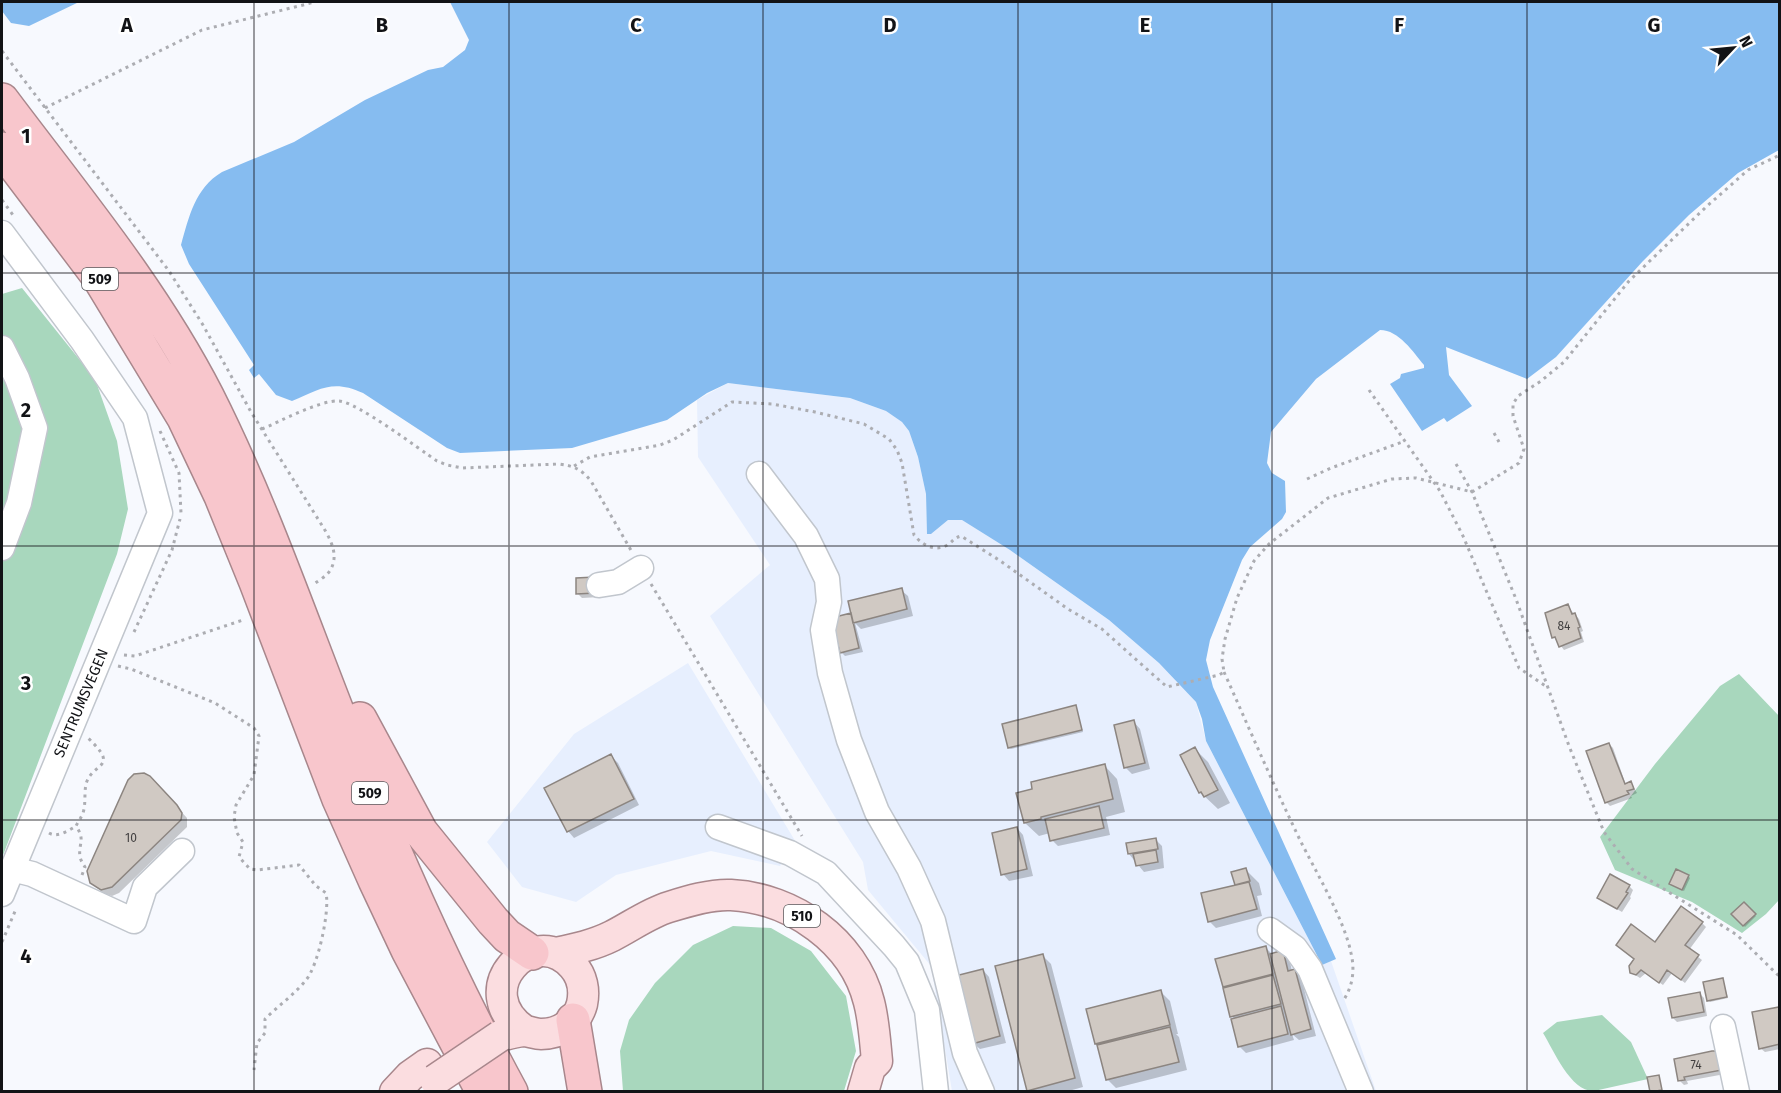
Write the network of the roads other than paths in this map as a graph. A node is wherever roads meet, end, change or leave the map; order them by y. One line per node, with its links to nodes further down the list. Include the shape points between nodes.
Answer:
1 (2, 100): 6 (highway, 509, via 135,275 205,393)
2 (2, 149): 20 (highway, 509, via 98,276 184,418 256,582 339,799 408,950 427,1014)
3 (2, 233): 12 (street, SENTRUMSVEGEN, via 135,418 160,513)
4 (2, 348): 7 (street, via 35,428 19,502)
5 (759, 474): 28 (street, via 806,536 827,579 829,602 823,630 830,673 849,740 877,812 933,921 965,1053)
6 (260, 509): 16 (highway, 509, via 299,580 364,729 421,832 507,936); 20 (highway, 509, via 402,870)
7 (2, 548)
8 (641, 568): 9 (street, via 618,582)
9 (599, 585)
10 (718, 827): 27 (street, via 790,853 826,873 908,962 927,1010)
11 (182, 850): 12 (street, via 145,887 134,921)
12 (12, 868): 13 (street, SENTRUMSVEGEN)
13 (2, 894)
14 (639, 922): 16 (main road, 510, via 582,948); 17 (main road, 510, via 614,945); 21 (main road, 510, via 666,908 729,894 758,898 809,920 834,941 855,968 869,1000)
15 (1270, 930): 29 (street, via 1295,948 1310,969)
16 (544, 953): 17 (main road, via 568,960); 20 (main road, 510, via 518,959 507,971 501,986)
17 (583, 984): 18 (main road, 510, via 584,997)
18 (573, 1020): 20 (main road, via 563,1029 538,1034); 24 (highway)
19 (1723, 1027): 30 (street)
20 (494, 1055): 22 (main road)
21 (877, 1061): 25 (main road, via 870,1068); 26 (main road, 510, via 883,1071)
22 (427, 1079): 23 (main road, via 410,1076)
23 (395, 1092)
24 (585, 1092)
25 (863, 1092)
26 (882, 1092)
27 (936, 1092)
28 (982, 1092)
29 (1361, 1092)
30 (1737, 1092)

